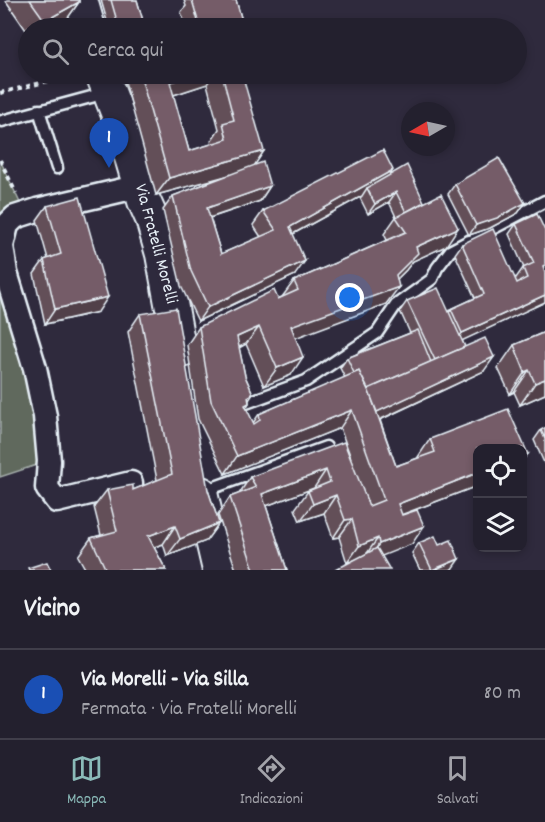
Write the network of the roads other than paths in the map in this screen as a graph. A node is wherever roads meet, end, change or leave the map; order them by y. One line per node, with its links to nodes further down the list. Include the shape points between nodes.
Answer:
1 (81, 0): 2 (street)
2 (86, 18)
3 (103, 84): 5 (lane, via 91,97)
4 (106, 84): 8 (street, Via Fratelli Morelli)
5 (39, 110): 6 (lane); 7 (lane)
6 (2, 121)
7 (57, 168)
8 (140, 186): 10 (street, Via Fratelli Morelli, via 162,254); 14 (street, via 15,217 7,225 2,246 45,416 47,488 57,501)
9 (545, 201): 11 (lane, via 450,251 432,279 396,305 377,333 306,381)
10 (184, 375)
11 (238, 406)
12 (326, 447): 15 (lane)
13 (196, 461): 15 (street)
14 (131, 483)
15 (201, 493): 16 (street)
16 (219, 570)

